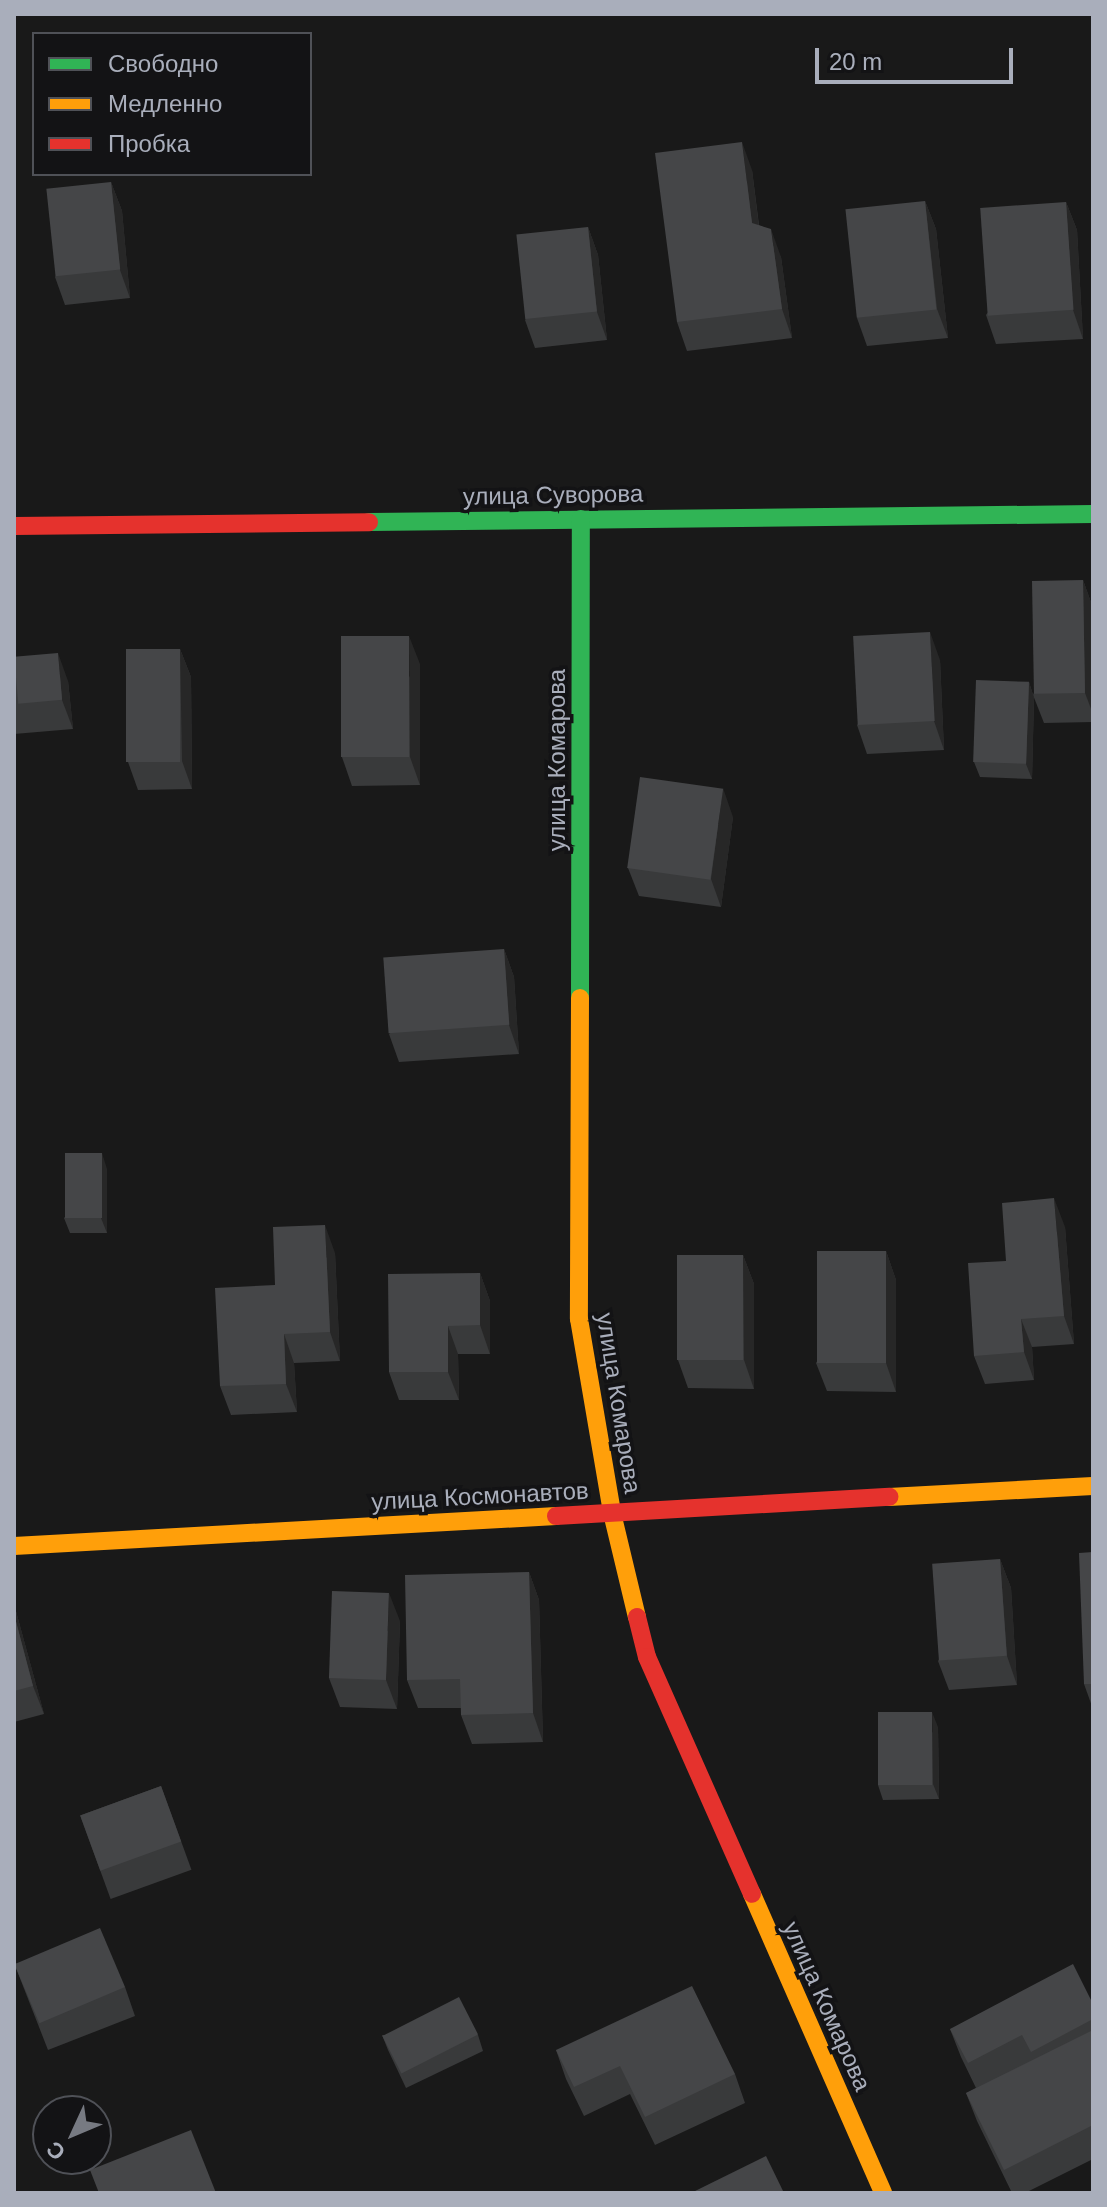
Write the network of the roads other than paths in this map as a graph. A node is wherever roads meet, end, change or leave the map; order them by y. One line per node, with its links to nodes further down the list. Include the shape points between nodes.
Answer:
1 (1093, 514): 2 (street, улица Суворова)
2 (581, 519): 3 (street, улица Суворова); 5 (street, улица Комарова, via 579,1319)
3 (14, 526)
4 (1093, 1486): 5 (street, улица Космонавтов)
5 (612, 1513): 6 (street, улица Космонавтов); 7 (street, улица Комарова, via 647,1657)
6 (14, 1546)
7 (883, 2193)

